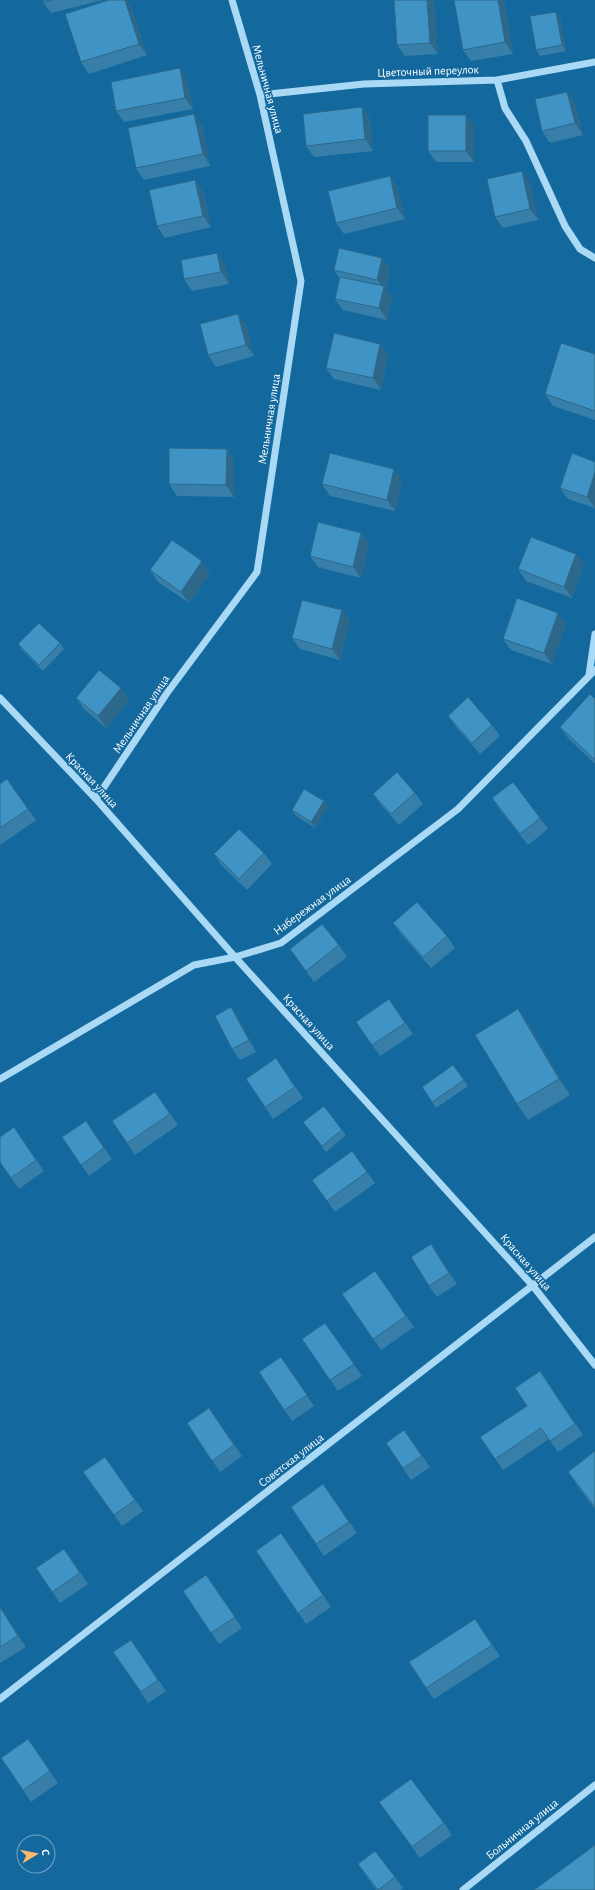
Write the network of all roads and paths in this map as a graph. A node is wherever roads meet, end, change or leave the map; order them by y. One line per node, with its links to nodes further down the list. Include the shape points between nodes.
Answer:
1 (232, 0): 4 (street, Мельничная улица)
2 (595, 62): 3 (street, Цветочный переулок)
3 (497, 80): 4 (street, Цветочный переулок, via 364,84); 5 (street, via 505,108 526,141 565,226 580,249)
4 (260, 95): 10 (street, Мельничная улица, via 301,281 257,572 167,693)
5 (595, 258)
6 (595, 634): 8 (street)
7 (595, 670): 8 (street, Набережная улица)
8 (589, 675): 11 (street, Набережная улица, via 458,809 281,943)
9 (0, 698): 10 (street, Красная улица)
10 (96, 800): 11 (street, Красная улица)
11 (235, 957): 12 (street, Набережная улица, via 194,965); 14 (street, Красная улица)
12 (0, 1079)
13 (595, 1237): 14 (street, Советская улица)
14 (533, 1286): 15 (street, Красная улица); 16 (street, Советская улица)
15 (595, 1365)
16 (0, 1699)
17 (595, 1785): 18 (street, Больничная улица)
18 (463, 1890)

